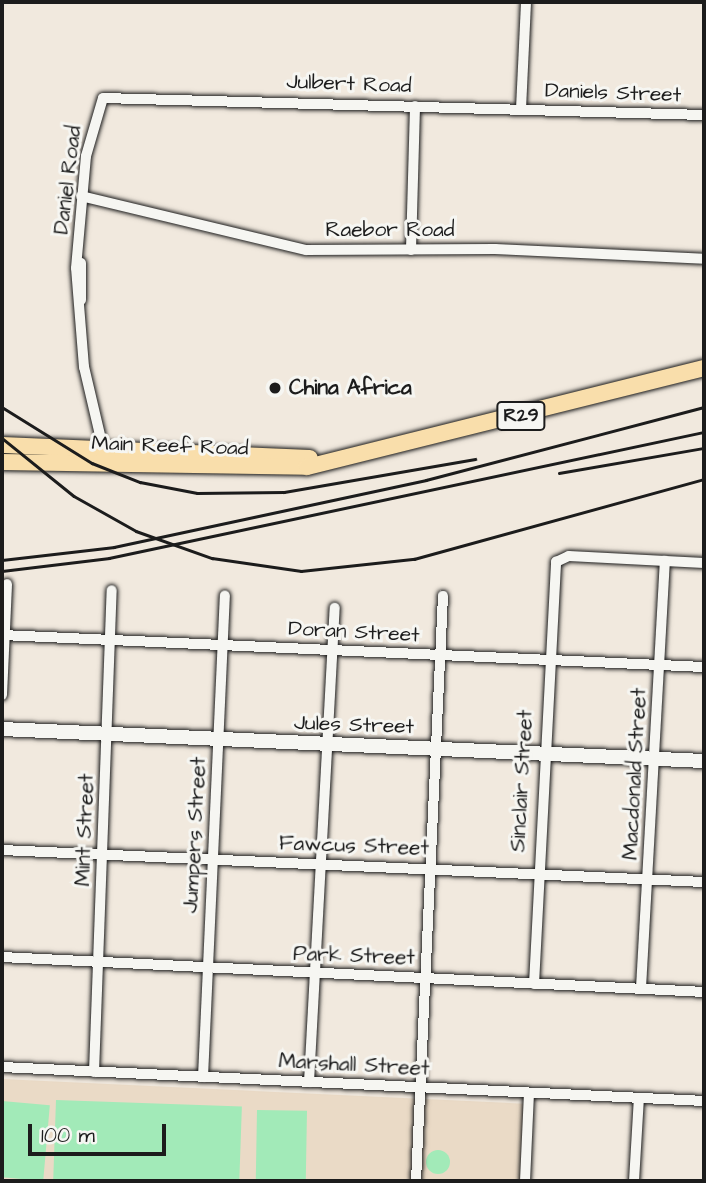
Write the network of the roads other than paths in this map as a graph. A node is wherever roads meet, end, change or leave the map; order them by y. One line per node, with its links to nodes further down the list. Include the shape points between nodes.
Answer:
1 (526, 2): 4 (street)
2 (175, 98): 3 (street, Julbert Road); 6 (street, Daniel Road, via 100,102)
3 (415, 106): 4 (street, Julbert Road); 7 (street)
4 (521, 109): 5 (street, Daniels Street)
5 (704, 115)
6 (81, 196): 7 (street, Raebor Road, via 265,244); 12 (street, Daniel Road, via 84,367)
7 (411, 250): 8 (street, Raebor Road)
8 (704, 259)
9 (704, 368): 12 (main road, Main Reef Road / R29, via 336,459)
10 (2, 445): 11 (main road, Main Reef Road / R29)
11 (50, 456): 12 (main road, Main Reef Road / R29); 13 (main road, Main Reef Road / R29)
12 (106, 458)
13 (2, 462)
14 (665, 561): 15 (street); 26 (street, Sinclair Street, via 569,556 556,562); 27 (street, Macdonald Street)
15 (704, 562)
16 (7, 584): 21 (street)
17 (112, 590): 22 (street, Mint Street)
18 (225, 596): 23 (street, Jumpers Street)
19 (443, 596): 25 (street)
20 (335, 608): 24 (street)
21 (4, 635): 22 (street, Doran Street); 29 (street)
22 (111, 641): 23 (street, Doran Street); 31 (street, Mint Street)
23 (223, 645): 24 (street, Doran Street); 32 (street, Jumpers Street)
24 (332, 650): 25 (street, Doran Street); 33 (street)
25 (441, 656): 26 (street, Doran Street); 34 (street)
26 (549, 660): 27 (street, Doran Street); 35 (street, Sinclair Street)
27 (660, 665): 28 (street, Doran Street); 36 (street, Macdonald Street)
28 (704, 667)
29 (2, 695)
30 (2, 729): 31 (main road, Jules Street)
31 (107, 733): 32 (main road, Jules Street); 39 (street, Mint Street)
32 (219, 740): 33 (main road, Jules Street); 40 (street, Jumpers Street)
33 (327, 746): 34 (main road, Jules Street); 41 (street)
34 (434, 748): 35 (main road, Jules Street); 42 (street)
35 (541, 755): 36 (main road, Jules Street); 43 (street, Sinclair Street)
36 (655, 760): 37 (main road, Jules Street); 44 (street, Macdonald Street)
37 (704, 761)
38 (2, 849): 39 (street, Fawcus Street)
39 (104, 853): 40 (street, Fawcus Street); 47 (street, Mint Street)
40 (212, 859): 41 (street, Fawcus Street); 48 (street, Jumpers Street)
41 (322, 864): 42 (street, Fawcus Street); 49 (street)
42 (429, 868): 43 (street, Fawcus Street); 50 (street)
43 (537, 874): 44 (street, Fawcus Street); 51 (street, Sinclair Street)
44 (648, 879): 45 (street, Fawcus Street); 52 (street, Macdonald Street)
45 (704, 882)
46 (2, 957): 47 (street, Park Street)
47 (99, 961): 48 (street, Park Street); 55 (street, Mint Street)
48 (208, 967): 49 (street, Park Street); 56 (street, Jumpers Street)
49 (315, 974): 50 (street, Park Street); 57 (street)
50 (424, 978): 51 (street, Park Street); 58 (street)
51 (534, 984): 52 (street, Park Street)
52 (641, 988): 53 (street, Park Street)
53 (704, 992)
54 (2, 1067): 55 (street, Marshall Street)
55 (94, 1072): 56 (street, Marshall Street)
56 (203, 1077): 57 (street, Marshall Street)
57 (309, 1082): 58 (street, Marshall Street)
58 (419, 1087): 59 (street, Marshall Street); 62 (street)
59 (530, 1094): 60 (street, Marshall Street); 63 (street)
60 (639, 1098): 61 (street, Marshall Street); 64 (street)
61 (704, 1101)
62 (416, 1181)
63 (525, 1181)
64 (634, 1181)

